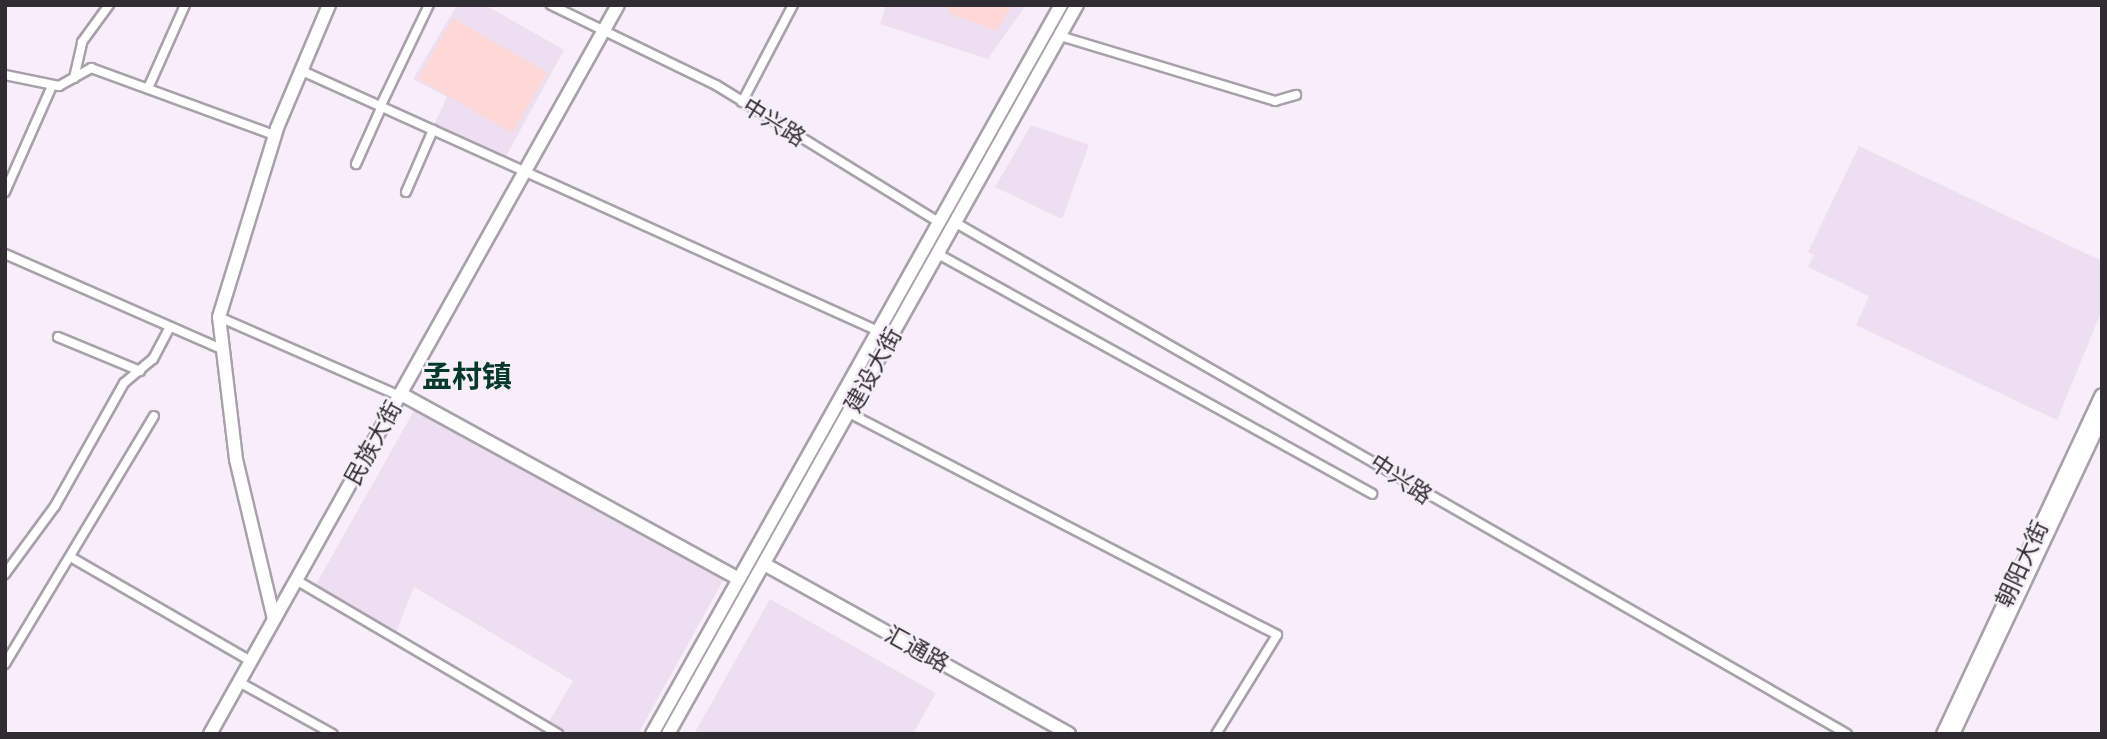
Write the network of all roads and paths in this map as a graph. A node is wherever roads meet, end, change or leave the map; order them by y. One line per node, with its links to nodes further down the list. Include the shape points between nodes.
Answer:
1 (110, 5): 14 (street, via 82,42)
2 (185, 5): 16 (street)
3 (329, 5): 12 (main road)
4 (429, 5): 19 (street)
5 (551, 5): 10 (street, 中兴路)
6 (618, 5): 10 (main road, 民族大街)
7 (793, 5): 18 (street)
8 (1060, 5): 26 (main road, 建设大街)
9 (1077, 5): 11 (main road, 建设大街)
10 (602, 33): 18 (street, 中兴路); 23 (main road, 民族大街)
11 (1060, 36): 17 (street, via 1275,101); 27 (main road, 建设大街)
12 (300, 70): 19 (street); 21 (main road)
13 (5, 75): 15 (street)
14 (74, 78): 15 (street); 16 (street, via 90,68)
15 (52, 86): 24 (street)
16 (149, 86): 21 (street)
17 (1296, 95)
18 (742, 102): 26 (street, 中兴路)
19 (382, 105): 20 (street); 22 (street)
20 (433, 130): 23 (street); 25 (street)
21 (274, 135): 30 (main road)
22 (356, 164)
23 (524, 175): 32 (street, via 717,253); 36 (main road, 民族大街)
24 (5, 192)
25 (405, 192)
26 (939, 222): 32 (main road, 建设大街)
27 (956, 223): 29 (main road, 建设大街); 58 (street, 中兴路)
28 (5, 254): 31 (street)
29 (938, 254): 38 (main road, 建设大街); 41 (street)
30 (219, 317): 34 (main road); 36 (street)
31 (170, 327): 34 (street); 35 (street)
32 (878, 331): 45 (main road, 建设大街)
33 (58, 337): 35 (street)
34 (221, 349): 47 (main road, via 236,459)
35 (140, 371): 44 (street, via 124,383 55,506)
36 (400, 395): 45 (main road); 46 (main road, 民族大街)
37 (2102, 395): 59 (main road, 朝阳大街)
38 (849, 413): 43 (main road, 建设大街); 57 (street, via 1277,635)
39 (154, 416): 42 (street)
40 (2102, 418): 60 (main road, 朝阳大街)
41 (1372, 494)
42 (74, 559): 48 (street); 49 (street)
43 (764, 564): 55 (main road, 建设大街); 56 (main road, 汇通路)
44 (5, 574)
45 (739, 579): 54 (main road, 建设大街)
46 (296, 580): 47 (main road, 民族大街); 53 (street)
47 (274, 619): 48 (main road, 民族大街)
48 (251, 661): 50 (main road, 民族大街)
49 (5, 664)
50 (239, 682): 51 (main road, 民族大街); 52 (street)
51 (211, 734)
52 (333, 734)
53 (558, 734)
54 (652, 734)
55 (668, 734)
56 (1069, 734)
57 (1216, 734)
58 (1847, 734)
59 (1943, 734)
60 (1953, 734)

